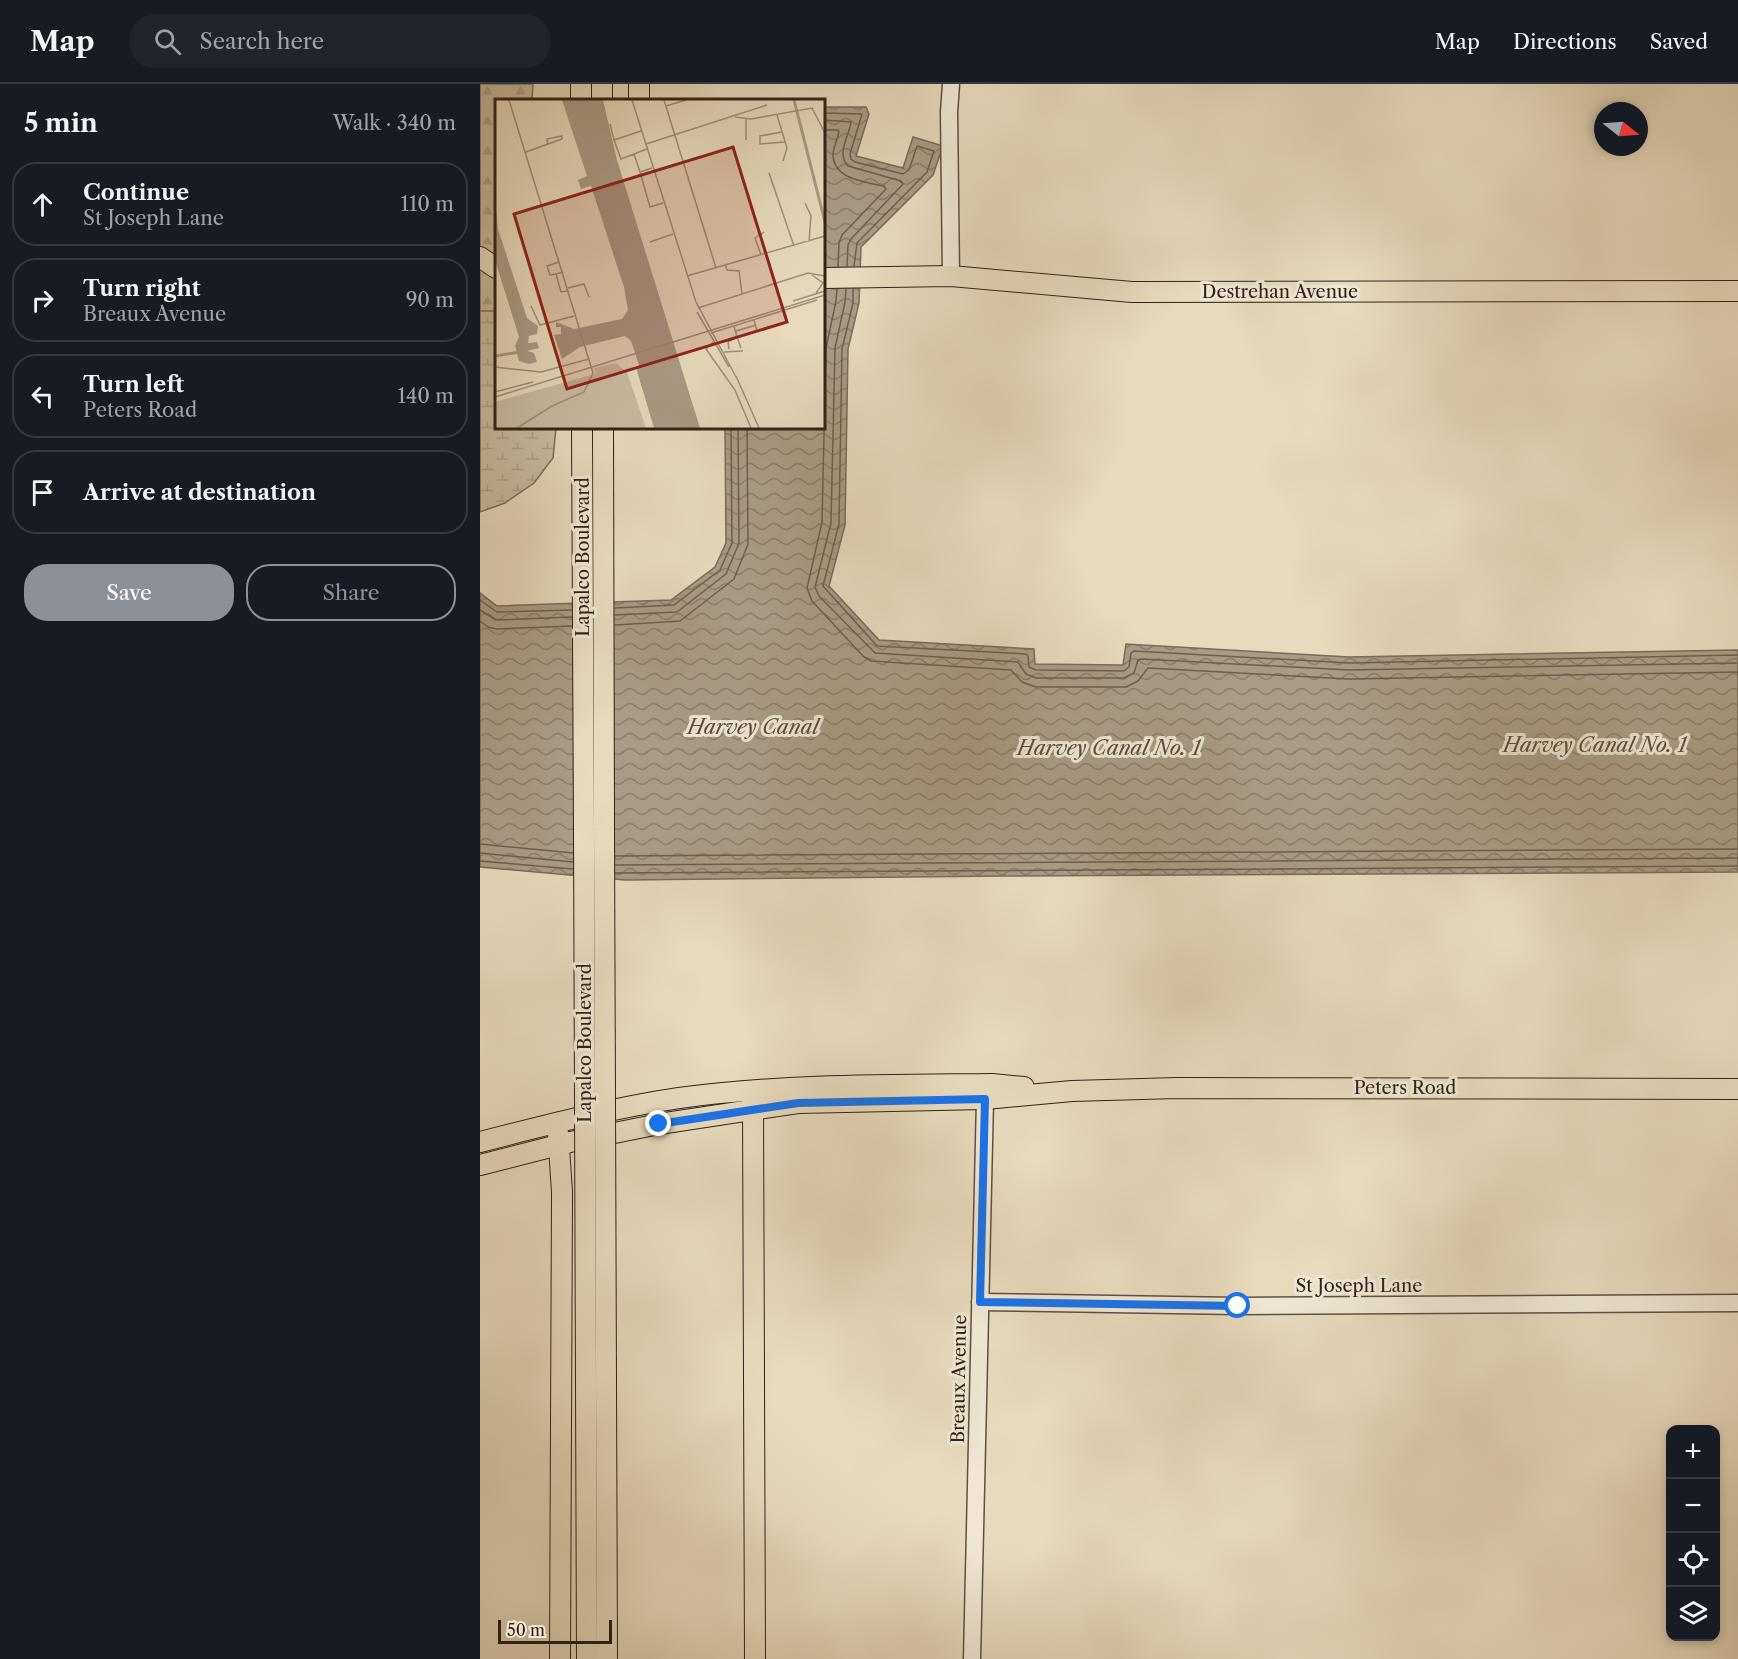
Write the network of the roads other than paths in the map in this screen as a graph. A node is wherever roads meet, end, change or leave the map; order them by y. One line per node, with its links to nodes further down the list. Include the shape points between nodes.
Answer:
1 (951, 84): 4 (street)
2 (480, 257): 3 (main road)
3 (495, 267)
4 (951, 276): 5 (main road, Destrehan Avenue); 6 (main road, Destrehan Avenue, via 1132,292)
5 (825, 278)
6 (1738, 291)
7 (582, 429): 20 (main road, Lapalco Boulevard, bridge)
8 (603, 429): 21 (main road, Lapalco Boulevard, bridge)
9 (1738, 1089): 10 (main road, Peters Road)
10 (1072, 1091): 11 (main road, Peters Road); 12 (main road, Peters Road, via 992,1084 801,1087)
11 (985, 1099): 12 (main road, Peters Road, via 798,1103); 17 (street, Breaux Avenue)
12 (753, 1100): 13 (main road, Peters Road, via 644,1104); 15 (main road, Peters Road); 22 (main road)
13 (557, 1122): 14 (main road, Peters Road); 15 (main road)
14 (480, 1142)
15 (560, 1145): 16 (main road, Peters Road); 19 (main road)
16 (480, 1165)
17 (980, 1302): 18 (street, St Joseph Lane, via 1238,1306); 23 (street, Breaux Avenue)
18 (1738, 1303)
19 (560, 1659)
20 (587, 1659)
21 (607, 1659)
22 (755, 1659)
23 (972, 1659)

